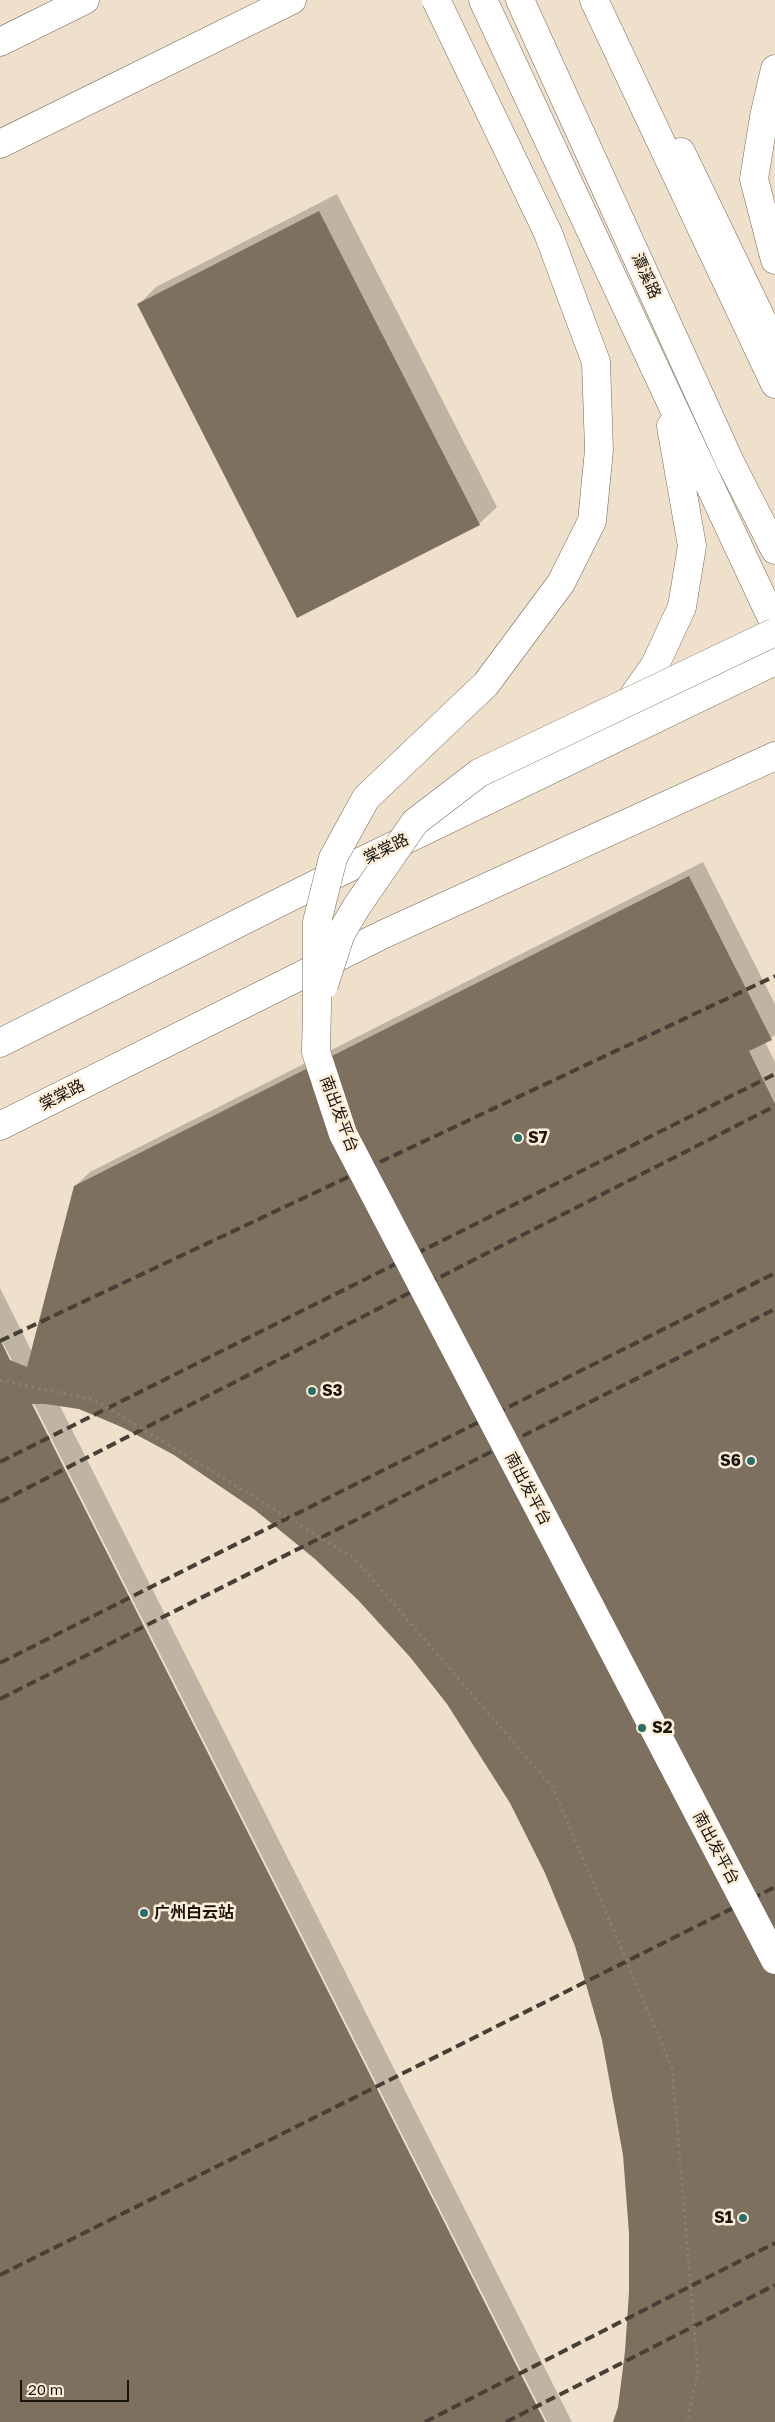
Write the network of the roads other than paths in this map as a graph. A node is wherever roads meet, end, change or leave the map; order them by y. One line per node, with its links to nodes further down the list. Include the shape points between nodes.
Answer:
1 (85, 0): 8 (street)
2 (292, 0): 10 (street)
3 (436, 0): 21 (street, 南出发平台, bridge, via 548,233 596,362 599,450 592,521 561,583 486,684 366,798 333,858 317,922)
4 (483, 0): 14 (street)
5 (520, 0): 15 (street, 潭溪路, via 730,462)
6 (594, 0): 13 (street)
7 (606, 0): 12 (street)
8 (0, 42)
9 (775, 70): 11 (street, via 754,179)
10 (0, 144)
11 (775, 260)
12 (775, 347)
13 (775, 384)
14 (665, 392): 16 (street); 19 (street, via 692,546 682,607 655,665)
15 (775, 550)
16 (775, 625)
17 (775, 632): 21 (street, bridge, via 479,773 415,822 341,933)
18 (775, 661): 19 (street, 棠棠路)
19 (598, 746): 22 (street, 棠棠路)
20 (775, 756): 23 (street, 棠棠路, via 384,934)
21 (317, 1006): 24 (street, 南出发平台, bridge, via 316,1052 342,1134)
22 (0, 1043)
23 (0, 1126)
24 (775, 1960)

